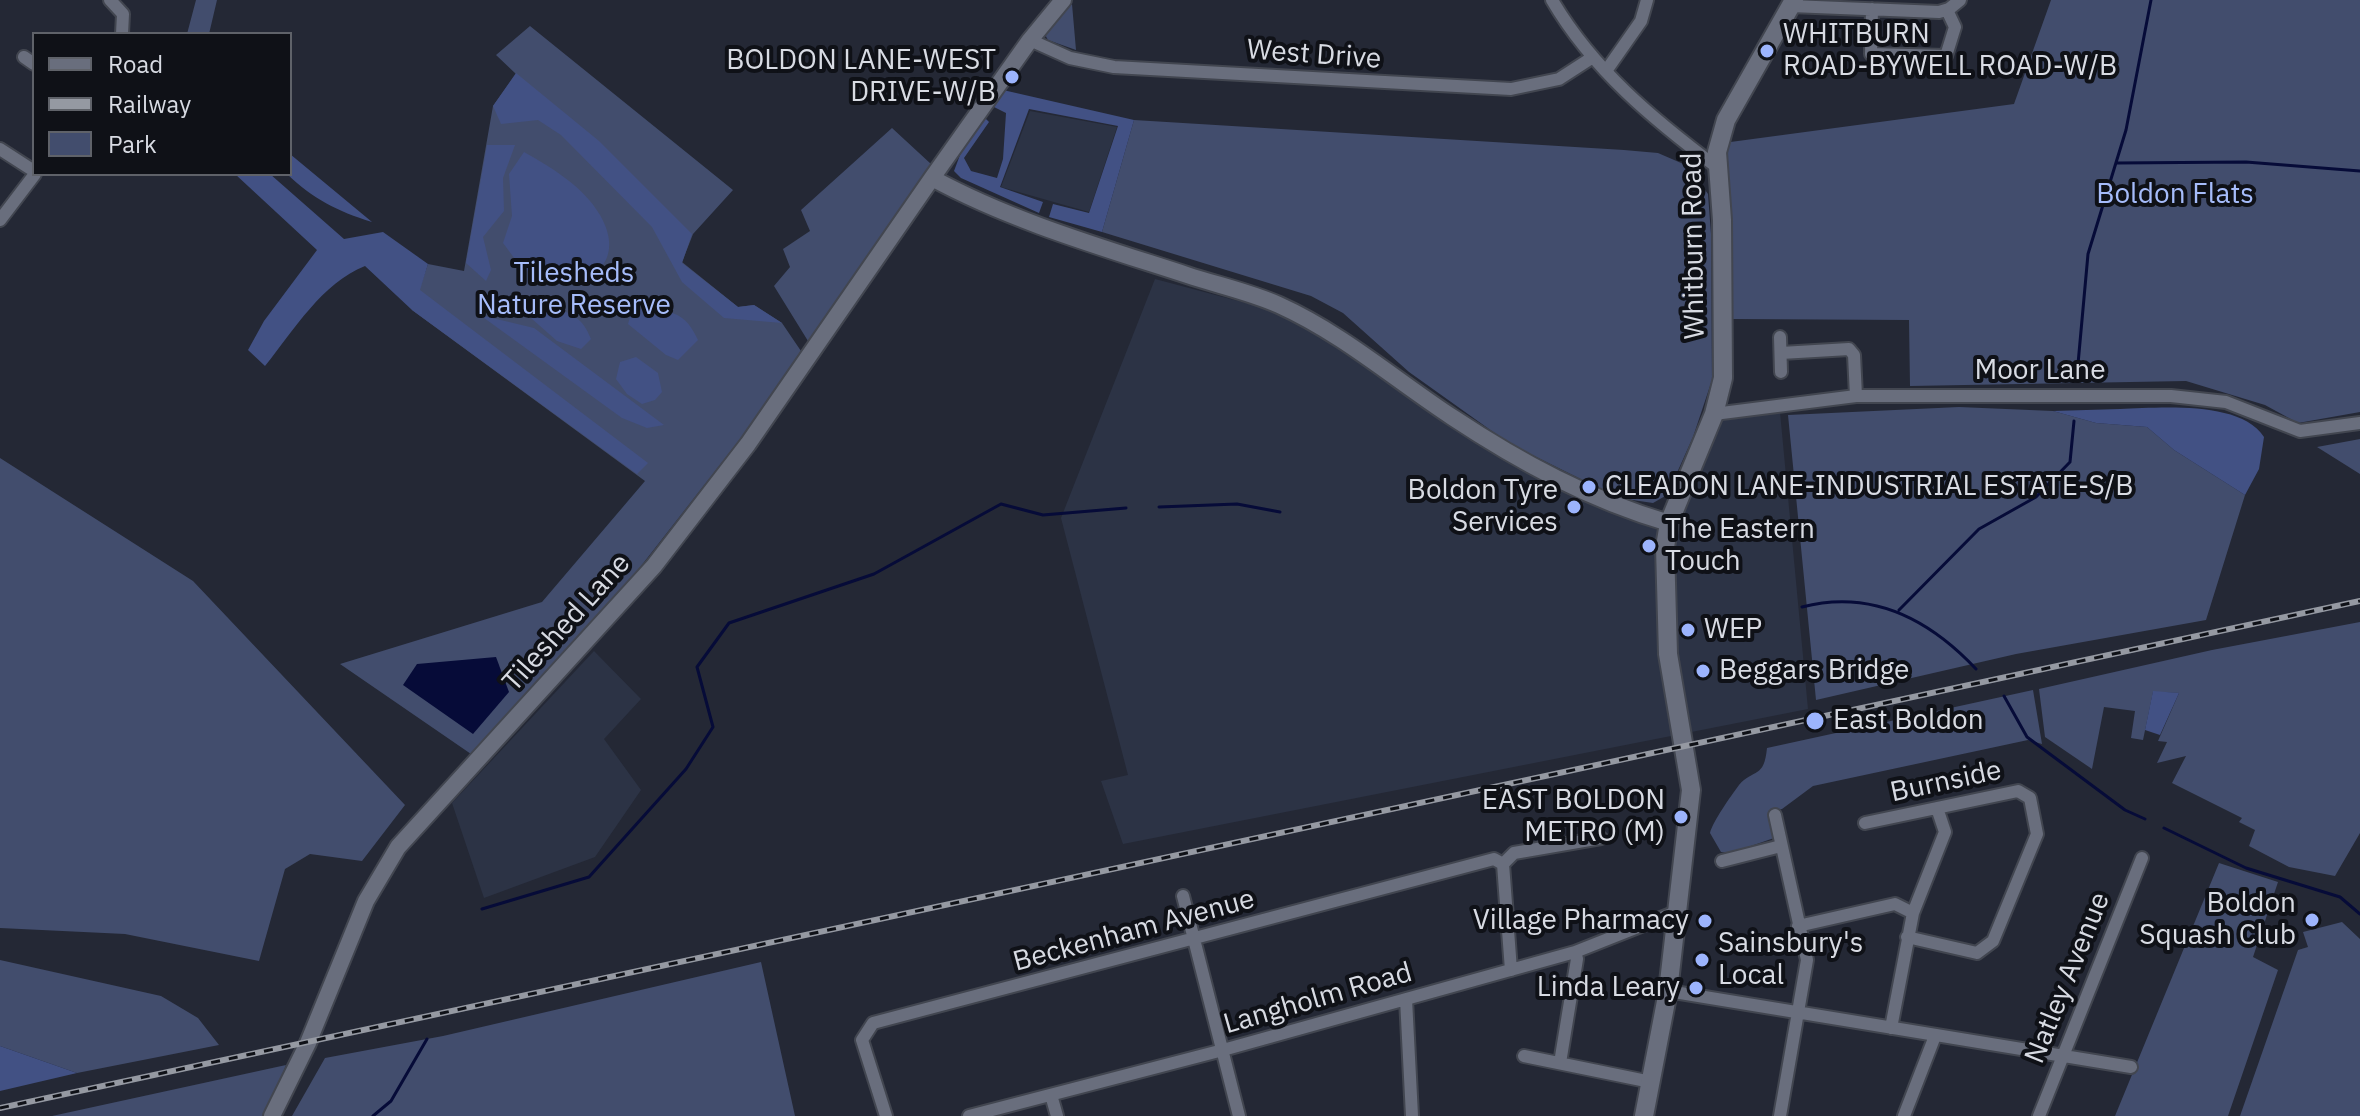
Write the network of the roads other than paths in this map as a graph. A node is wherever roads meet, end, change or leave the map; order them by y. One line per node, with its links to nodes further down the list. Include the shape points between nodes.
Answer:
1 (110, 0): 9 (street, via 123,14)
2 (1063, 0): 10 (street, Tileshed Lane)
3 (1552, 0): 11 (street)
4 (1647, 0): 12 (street, via 1641,21)
5 (1960, 0): 8 (street)
6 (1793, 3): 7 (street); 14 (main road, Whitburn Road, via 1726,120)
7 (1872, 9): 8 (street); 8 (street, via 1871,54 1946,56 1955,27)
8 (1947, 10)
9 (122, 32)
10 (1030, 40): 11 (street, West Drive, via 1070,58 1114,67 1482,89 1548,83); 17 (street, Tileshed Lane)
11 (1593, 57): 12 (street)
12 (1606, 71): 14 (street, via 1648,113)
13 (0, 149): 15 (street)
14 (1718, 168): 23 (main road, Whitburn Road, via 1723,378)
15 (32, 171)
16 (32, 175): 18 (street)
17 (932, 178): 25 (street, via 1095,245 1278,304 1349,342 1450,416 1550,477 1620,509); 54 (street, Tileshed Lane, via 748,444 654,566 398,847 366,901)
18 (0, 220)
19 (1780, 337): 20 (street)
20 (1781, 353): 21 (street); 22 (street, via 1849,349 1854,355)
21 (1781, 372)
22 (1856, 396): 23 (street, Moor Lane); 24 (street, Moor Lane, via 2196,397 2226,402 2300,431)
23 (1714, 414): 25 (main road, Whitburn Road)
24 (2360, 423)
25 (1669, 523): 35 (main road, Whitburn Road, via 1668,654 1691,790)
26 (1937, 808): 28 (street, Burnside); 36 (street, via 1945,832); 38 (street, Burnside, via 2018,791 2030,798 2037,834 1993,941 1977,953)
27 (1775, 815): 30 (street)
28 (1865, 823)
29 (1601, 838): 33 (street, Beckenham Avenue, via 1514,853)
30 (1781, 846): 32 (street); 37 (street)
31 (2142, 858): 49 (street, Natley Avenue)
32 (1722, 861)
33 (1503, 864): 39 (street, Beckenham Avenue, via 1494,859); 41 (street)
34 (1183, 896): 39 (street)
35 (1676, 912): 40 (street, Langholm Road); 42 (main road, Whitburn Road)
36 (1913, 913): 37 (street, via 1895,904); 38 (street)
37 (1798, 926): 44 (street, via 1807,960)
38 (1907, 937): 45 (street)
39 (1195, 940): 47 (street); 55 (street, Beckenham Avenue, via 873,1023 862,1040)
40 (1575, 952): 41 (street, Langholm Road); 50 (street)
41 (1511, 970): 43 (street, Langholm Road)
42 (1668, 991): 44 (street); 52 (main road, Whitburn Road)
43 (1406, 999): 47 (street, Langholm Road); 59 (street)
44 (1799, 1013): 45 (street); 61 (street)
45 (1891, 1028): 46 (street)
46 (1935, 1036): 49 (street); 62 (street)
47 (1223, 1050): 53 (street, Langholm Road); 58 (street)
48 (1524, 1056): 50 (street)
49 (2063, 1056): 51 (street); 63 (street, Natley Avenue)
50 (1560, 1063): 52 (street)
51 (2131, 1067)
52 (1651, 1082): 60 (main road, Whitburn Road)
53 (1051, 1095): 56 (street, Langholm Road); 57 (street)
54 (272, 1116)
55 (886, 1116)
56 (969, 1116)
57 (1057, 1116)
58 (1239, 1116)
59 (1412, 1116)
60 (1644, 1116)
61 (1780, 1116)
62 (1904, 1116)
63 (2039, 1116)

